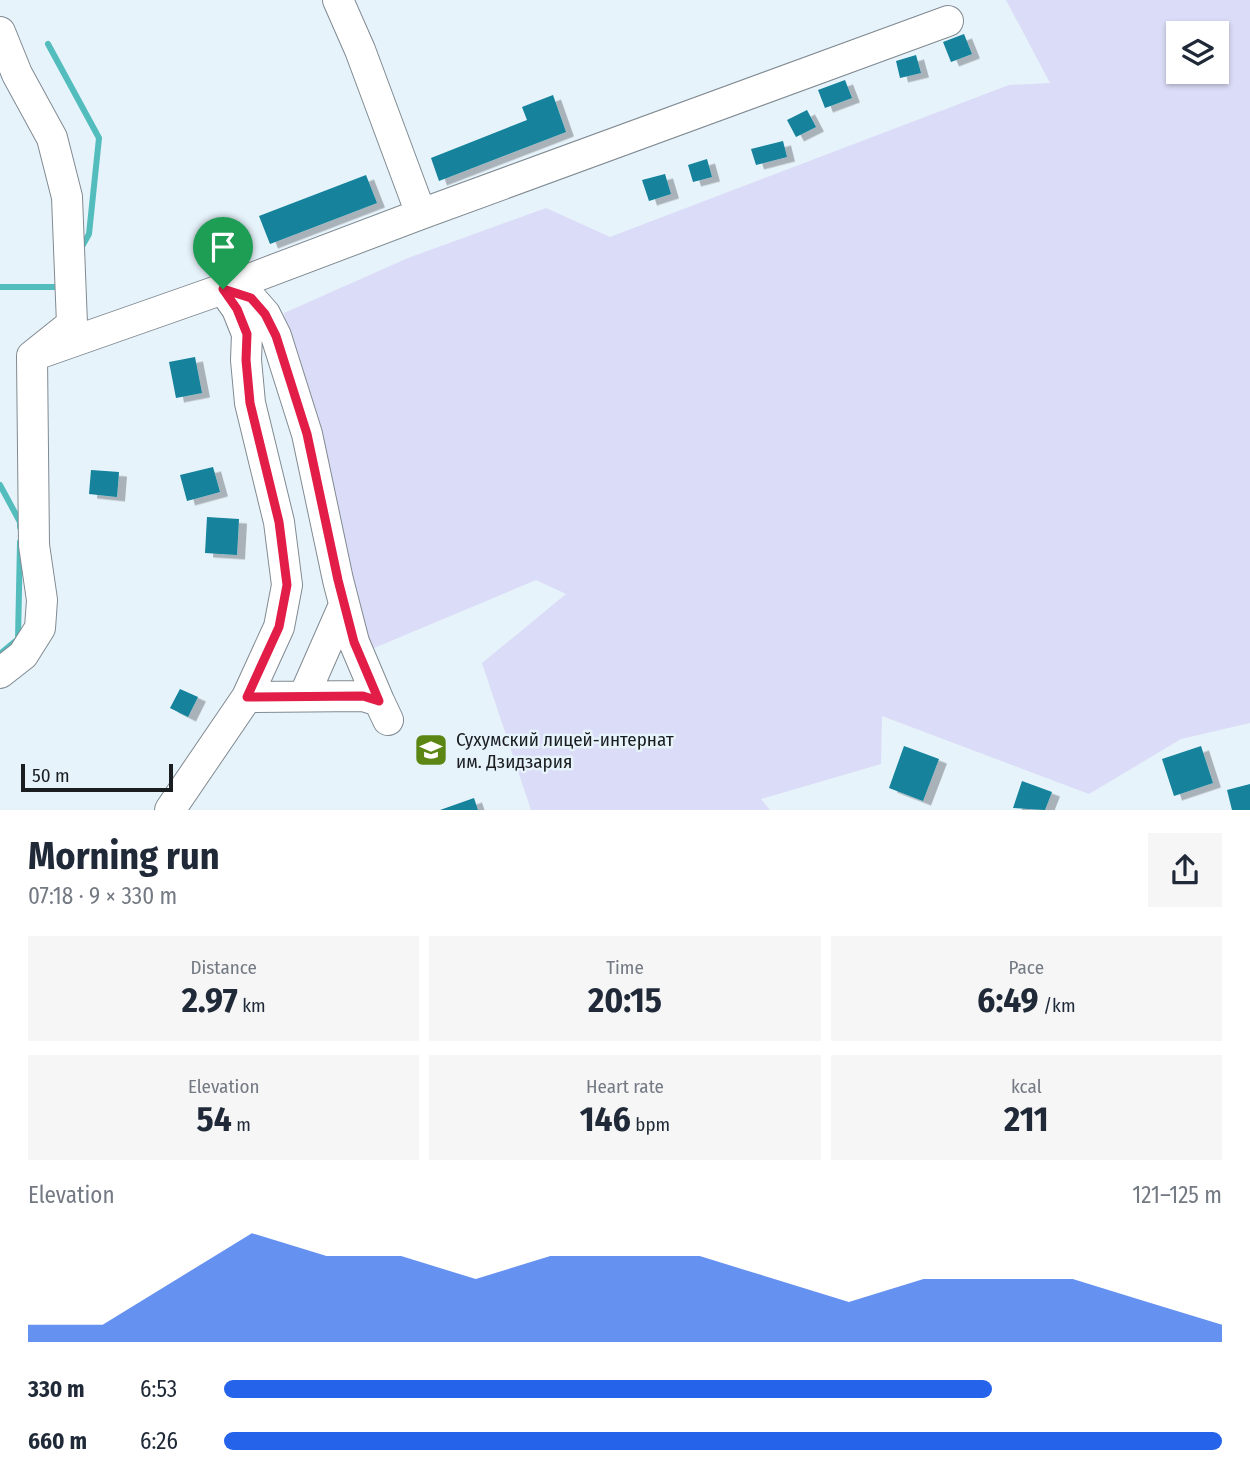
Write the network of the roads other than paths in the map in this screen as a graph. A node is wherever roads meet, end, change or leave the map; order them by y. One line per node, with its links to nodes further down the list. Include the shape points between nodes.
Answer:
1 (338, 0): 4 (street)
2 (948, 21): 4 (street)
3 (0, 32): 6 (street, via 52,138 67,197 72,324)
4 (421, 214): 5 (street)
5 (223, 289): 6 (street); 7 (street, via 251,298 276,336 307,434); 10 (street, via 247,334 250,403 279,522 287,585 279,627)
6 (32, 356): 8 (street, via 34,545 42,600 40,628 23,655)
7 (344, 606): 9 (street); 9 (street, via 362,666 384,710 363,696)
8 (0, 673)
9 (304, 696): 10 (street)
10 (247, 697): 11 (street)
11 (170, 810)

